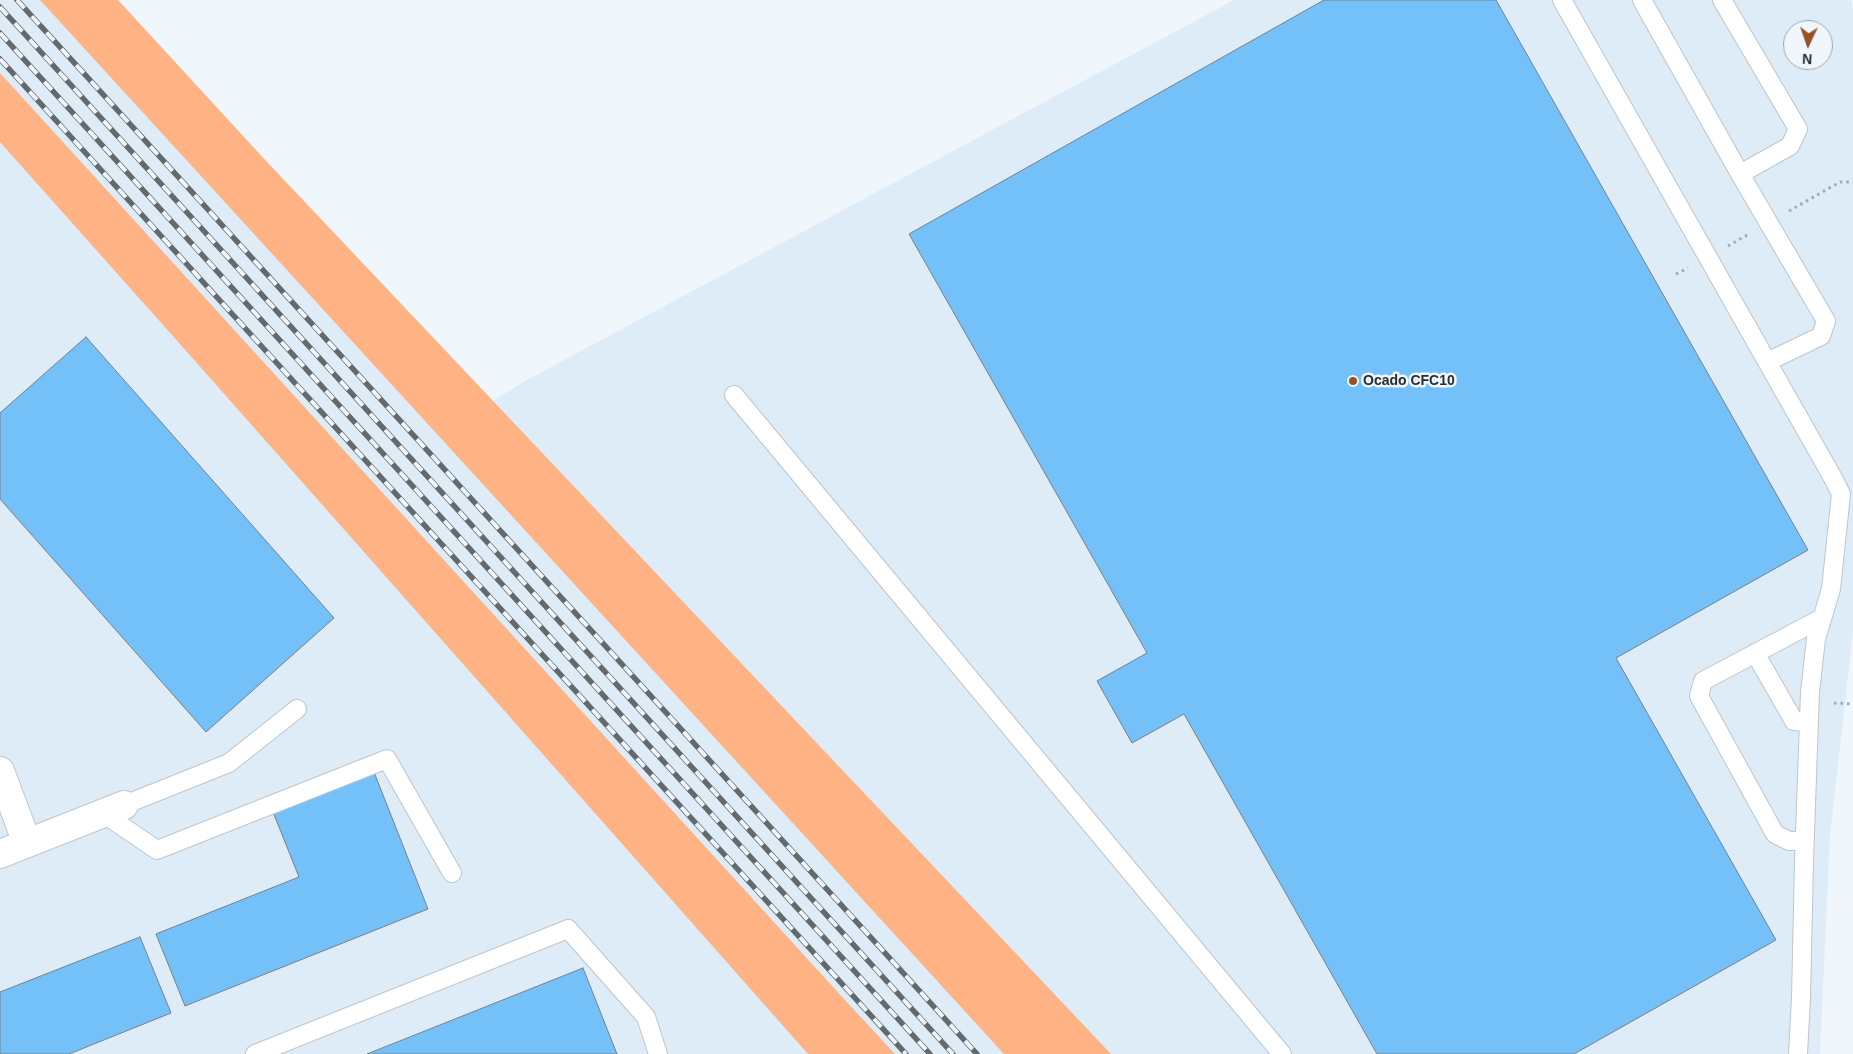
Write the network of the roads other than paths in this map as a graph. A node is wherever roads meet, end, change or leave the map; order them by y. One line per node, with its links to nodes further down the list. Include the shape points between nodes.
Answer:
1 (1562, 0): 5 (lane)
2 (1642, 0): 4 (lane)
3 (1722, 0): 4 (lane, via 1798,129 1790,146)
4 (1740, 174): 5 (lane, via 1826,321 1821,336)
5 (1767, 362): 7 (lane, via 1841,494 1831,589)
6 (734, 395): 19 (lane)
7 (1822, 618): 8 (lane); 10 (lane, via 1816,640)
8 (1755, 653): 10 (lane, via 1794,721); 13 (lane, via 1703,681 1699,696 1775,834 1789,841)
9 (297, 709): 12 (lane, via 229,763)
10 (1809, 722): 13 (lane)
11 (0, 771): 14 (street)
12 (114, 809): 14 (street); 16 (lane, via 157,850 387,760)
13 (1804, 842): 20 (lane)
14 (28, 843): 15 (street)
15 (0, 854)
16 (452, 873)
17 (256, 1054): 18 (lane, via 568,929 646,1017)
18 (658, 1054)
19 (1282, 1054)
20 (1798, 1054)

